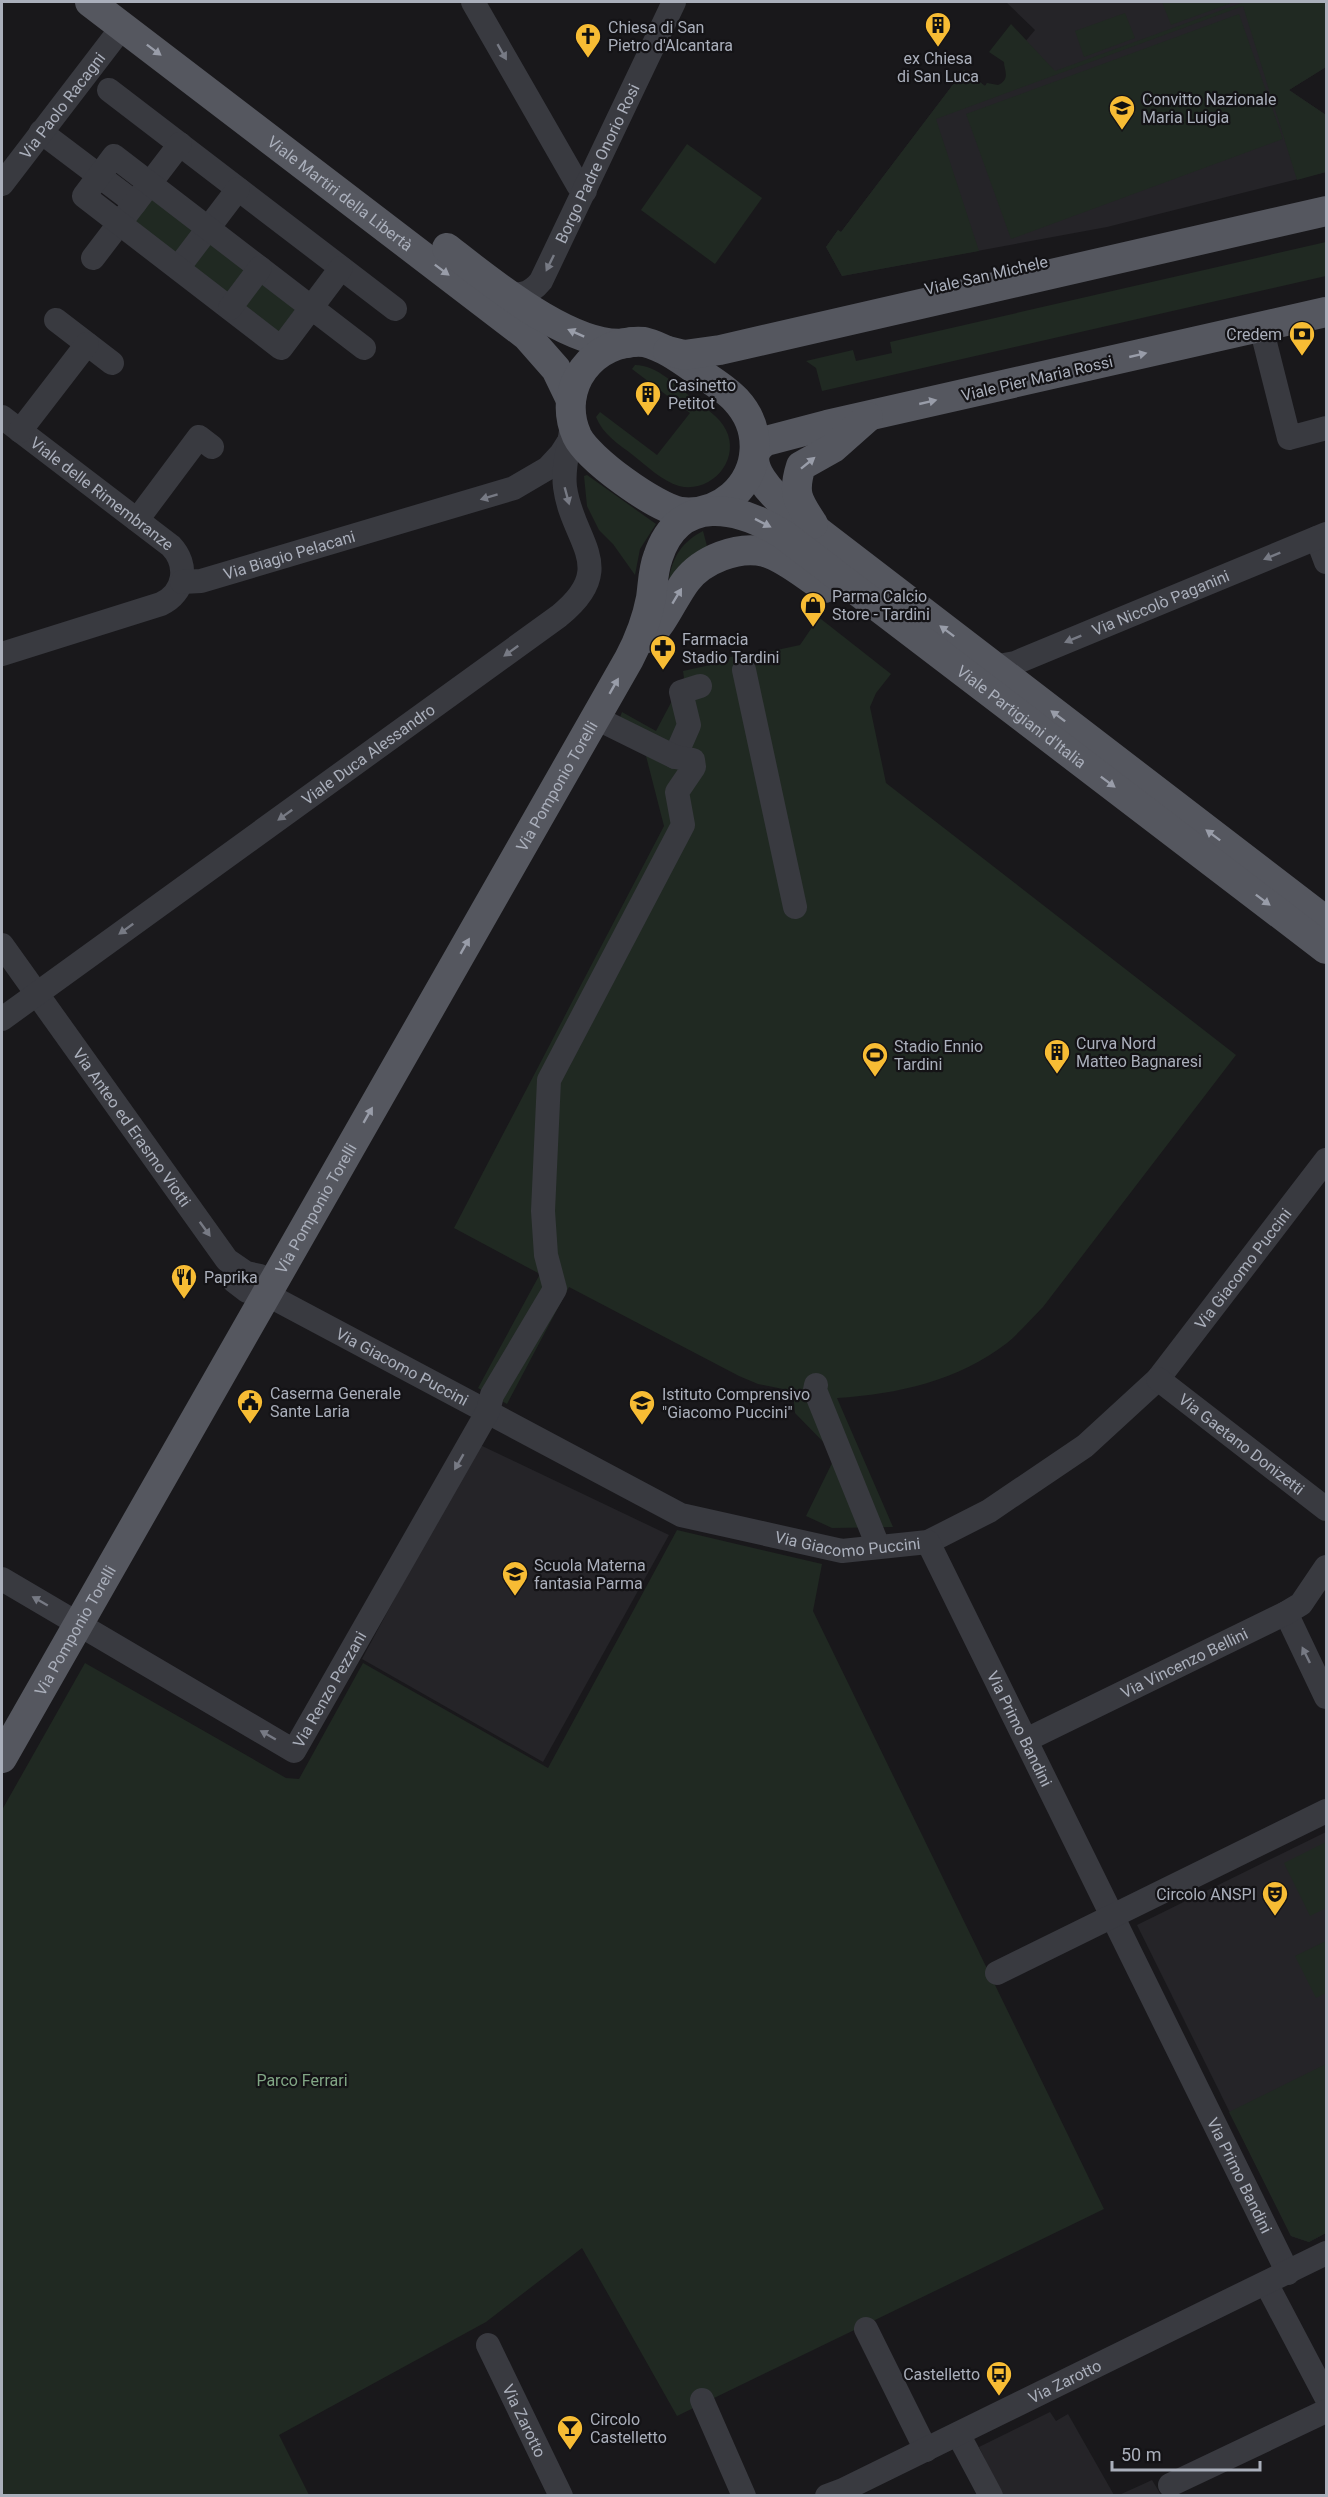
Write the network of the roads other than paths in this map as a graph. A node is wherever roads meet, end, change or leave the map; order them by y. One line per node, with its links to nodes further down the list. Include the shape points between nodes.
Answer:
1 (90, 2): 4 (main road, Viale Martiri della Libertà)
2 (473, 2): 12 (street, one-way to 12, via 578,185)
3 (674, 2): 12 (street, Borgo Padre Onorio Rosi)
4 (123, 14): 6 (street, Via Paolo Racagni); 22 (main road, Viale Martiri della Libertà); 34 (main road, Viale Martiri della Libertà, one-way to 34, via 520,331 561,376)
5 (109, 90): 7 (street)
6 (41, 132): 8 (street); 10 (street, Via Paolo Racagni)
7 (180, 144): 9 (street); 11 (street)
8 (99, 176): 9 (street, via 114,156); 14 (street); 16 (street, via 84,196)
9 (150, 183): 14 (street); 17 (street)
10 (2, 184)
11 (238, 189): 17 (street); 21 (street)
12 (585, 190): 22 (street, Borgo Padre Onorio Rosi, one-way to 22, via 536,287 520,295)
13 (1326, 197): 30 (street, Viale San Michele, via 715,337)
14 (135, 203): 16 (street)
15 (1326, 212): 30 (main road, Viale San Michele, via 720,350 684,355)
16 (120, 224): 18 (street); 19 (street)
17 (208, 228): 19 (street); 20 (street)
18 (93, 258)
19 (178, 268): 23 (street)
20 (260, 268): 23 (street); 24 (street)
21 (341, 268): 24 (street); 25 (street)
22 (499, 287): 30 (main road, Viale Martiri della Libertà, one-way to 22, via 596,341 576,333)
23 (230, 308): 24 (street, via 281,348)
24 (312, 308): 31 (street)
25 (395, 309)
26 (1326, 312): 28 (main road, Viale Pier Maria Rossi)
27 (56, 320): 29 (street)
28 (1262, 327): 33 (main road, Viale Pier Maria Rossi, one-way to 28); 36 (street, via 1289,438)
29 (87, 344): 32 (street); 35 (street)
30 (642, 345): 34 (main road, via 610,347 586,364 575,382); 38 (main road, via 718,385 741,406 754,434)
31 (364, 348)
32 (112, 363)
33 (871, 415): 38 (main road, Viale Pier Maria Rossi, via 766,441); 41 (main road, one-way to 33, via 796,498 801,466 833,448)
34 (571, 419): 39 (main road, via 589,452 646,496 674,510); 44 (street, Via Biagio Pelacani, one-way to 44, via 557,459 543,472 496,495 201,581); 57 (street, Viale Duca Alessandro, one-way to 57, via 565,486 589,568 584,592 571,606)
35 (11, 424): 40 (street, Viale delle Rimembranze)
36 (1326, 428)
37 (213, 447): 40 (street, via 199,437)
38 (755, 454): 39 (main road, via 739,489); 41 (main road, Viale Partigiani d'Italia, via 765,485)
39 (707, 511): 45 (main road, Viale Partigiani d'Italia, one-way to 45, via 736,512 766,524); 47 (main road, Via Pomponio Torelli, via 684,521 664,542 656,562 645,620)
40 (137, 520): 44 (street, Viale delle Rimembranze, via 176,551 183,566)
41 (818, 531): 48 (main road, Viale Partigiani d'Italia, one-way to 41)
42 (1322, 536): 43 (street); 48 (street, Via Niccolò Paganini, one-way to 48, via 1015,663)
43 (1326, 562)
44 (182, 582): 46 (street, via 174,596 161,604)
45 (900, 622): 47 (main road, Via Pomponio Torelli, one-way to 45, via 659,625 691,575 710,561 740,552 772,555 849,604 878,610); 56 (main road, Viale Partigiani d'Italia, one-way to 56)
46 (2, 654)
47 (629, 659): 51 (main road, Via Pomponio Torelli, one-way to 47)
48 (993, 667): 54 (main road, Viale Partigiani d'Italia, one-way to 48)
49 (744, 670): 53 (street)
50 (700, 686): 52 (street, via 681,692 689,725)
51 (596, 718): 52 (street); 60 (main road, Via Pomponio Torelli, one-way to 51)
52 (675, 757): 66 (street, via 693,760 694,767 677,792 683,825 549,1080 543,1211 546,1255 555,1288 492,1395)
53 (795, 907)
54 (1326, 921)
55 (2, 945): 57 (street, Via Anteo ed Erasmo Viotti)
56 (1326, 949)
57 (36, 994): 58 (street, Viale Duca Alessandro); 61 (street, Via Anteo ed Erasmo Viotti, one-way to 61)
58 (2, 1019)
59 (1326, 1160): 64 (street, Via Giacomo Puccini)
60 (282, 1266): 61 (street, Via Anteo ed Erasmo Viotti, via 271,1275); 62 (main road, Via Pomponio Torelli)
61 (231, 1271): 62 (street, Via Anteo ed Erasmo Viotti, via 248,1291); 63 (street, Via Anteo ed Erasmo Viotti, via 246,1315)
62 (266, 1294): 63 (main road, Via Pomponio Torelli); 66 (street, Via Giacomo Puccini)
63 (240, 1339): 73 (main road, Via Pomponio Torelli)
64 (1158, 1379): 67 (street, Via Gaetano Donizetti); 68 (street, Via Giacomo Puccini, via 1085,1446 989,1511)
65 (816, 1385): 69 (street)
66 (488, 1411): 69 (street, Via Giacomo Puccini, via 681,1515 842,1551); 73 (street, Via Renzo Pezzani, one-way to 73, via 294,1751)
67 (1326, 1509)
68 (928, 1542): 69 (street, Via Giacomo Puccini); 75 (street, Via Primo Bandini)
69 (878, 1546)
70 (1326, 1567): 72 (street, Via Vincenzo Bellini, via 1301,1604)
71 (2, 1579): 73 (street, one-way to 71)
72 (1286, 1613): 74 (street, one-way to 72); 75 (street, Via Vincenzo Bellini)
73 (78, 1623): 76 (main road, Via Pomponio Torelli)
74 (1326, 1697)
75 (1026, 1740): 78 (street, Via Primo Bandini)
76 (2, 1758)
77 (1326, 1811): 78 (street)
78 (1112, 1916): 79 (street); 81 (street, Via Primo Bandini)
79 (997, 1973)
80 (1326, 2253): 81 (street, Via Zarotto)
81 (1277, 2278): 84 (street, Via Primo Bandini); 87 (street, Via Zarotto)
82 (866, 2329): 88 (street)
83 (488, 2345): 91 (street, Via Zarotto)
84 (1326, 2397)
85 (702, 2400): 92 (street)
86 (1326, 2411): 89 (street)
87 (958, 2434): 88 (street, Via Zarotto); 93 (street)
88 (926, 2450): 90 (street, Via Zarotto)
89 (1170, 2485)
90 (835, 2494)
91 (561, 2496)
92 (744, 2496)
93 (991, 2496)

